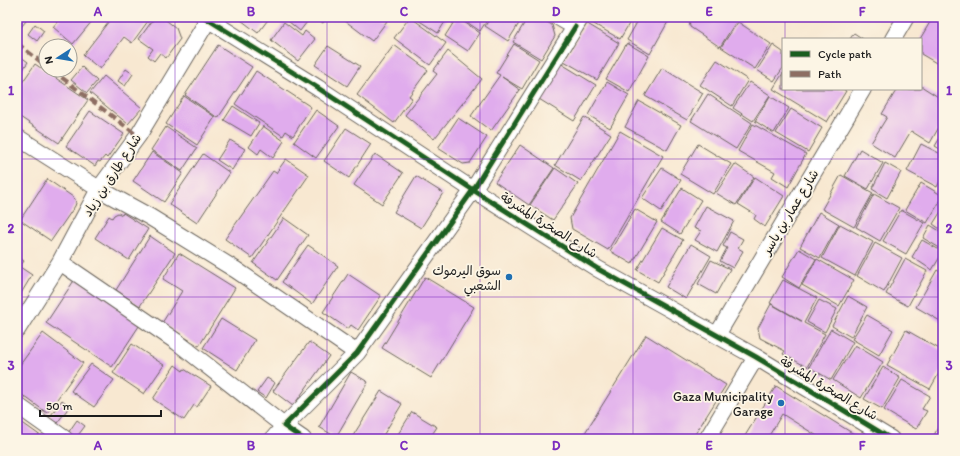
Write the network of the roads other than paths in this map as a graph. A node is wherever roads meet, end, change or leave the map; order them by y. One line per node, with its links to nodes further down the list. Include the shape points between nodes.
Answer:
1 (558, 17): 4 (street)
2 (906, 17): 5 (street)
3 (206, 19): 8 (street, شارع طارق بن زياد, via 138,136); 9 (street, شارع الصخرة المشرفة, via 318,88)
4 (578, 22): 9 (street)
5 (894, 38)
6 (862, 90): 12 (street, شارع عمار بن ياسر)
7 (17, 137): 8 (street)
8 (99, 189): 10 (street, شارع طارق بن زياد); 13 (street, via 150,216 236,270)
9 (473, 190): 12 (street, شارع الصخرة المشرفة, via 598,269); 13 (street)
10 (60, 262): 11 (street, شارع طارق بن زياد); 16 (street, via 177,342)
11 (17, 330)
12 (717, 335): 14 (street, شارع الصخرة المشرفة)
13 (358, 353): 16 (street)
14 (756, 357): 20 (street); 21 (street, شارع الصخرة المشرفة)
15 (17, 405): 17 (street)
16 (284, 426): 18 (street); 19 (street)
17 (65, 439)
18 (273, 439)
19 (303, 439)
20 (707, 439)
21 (891, 439)

